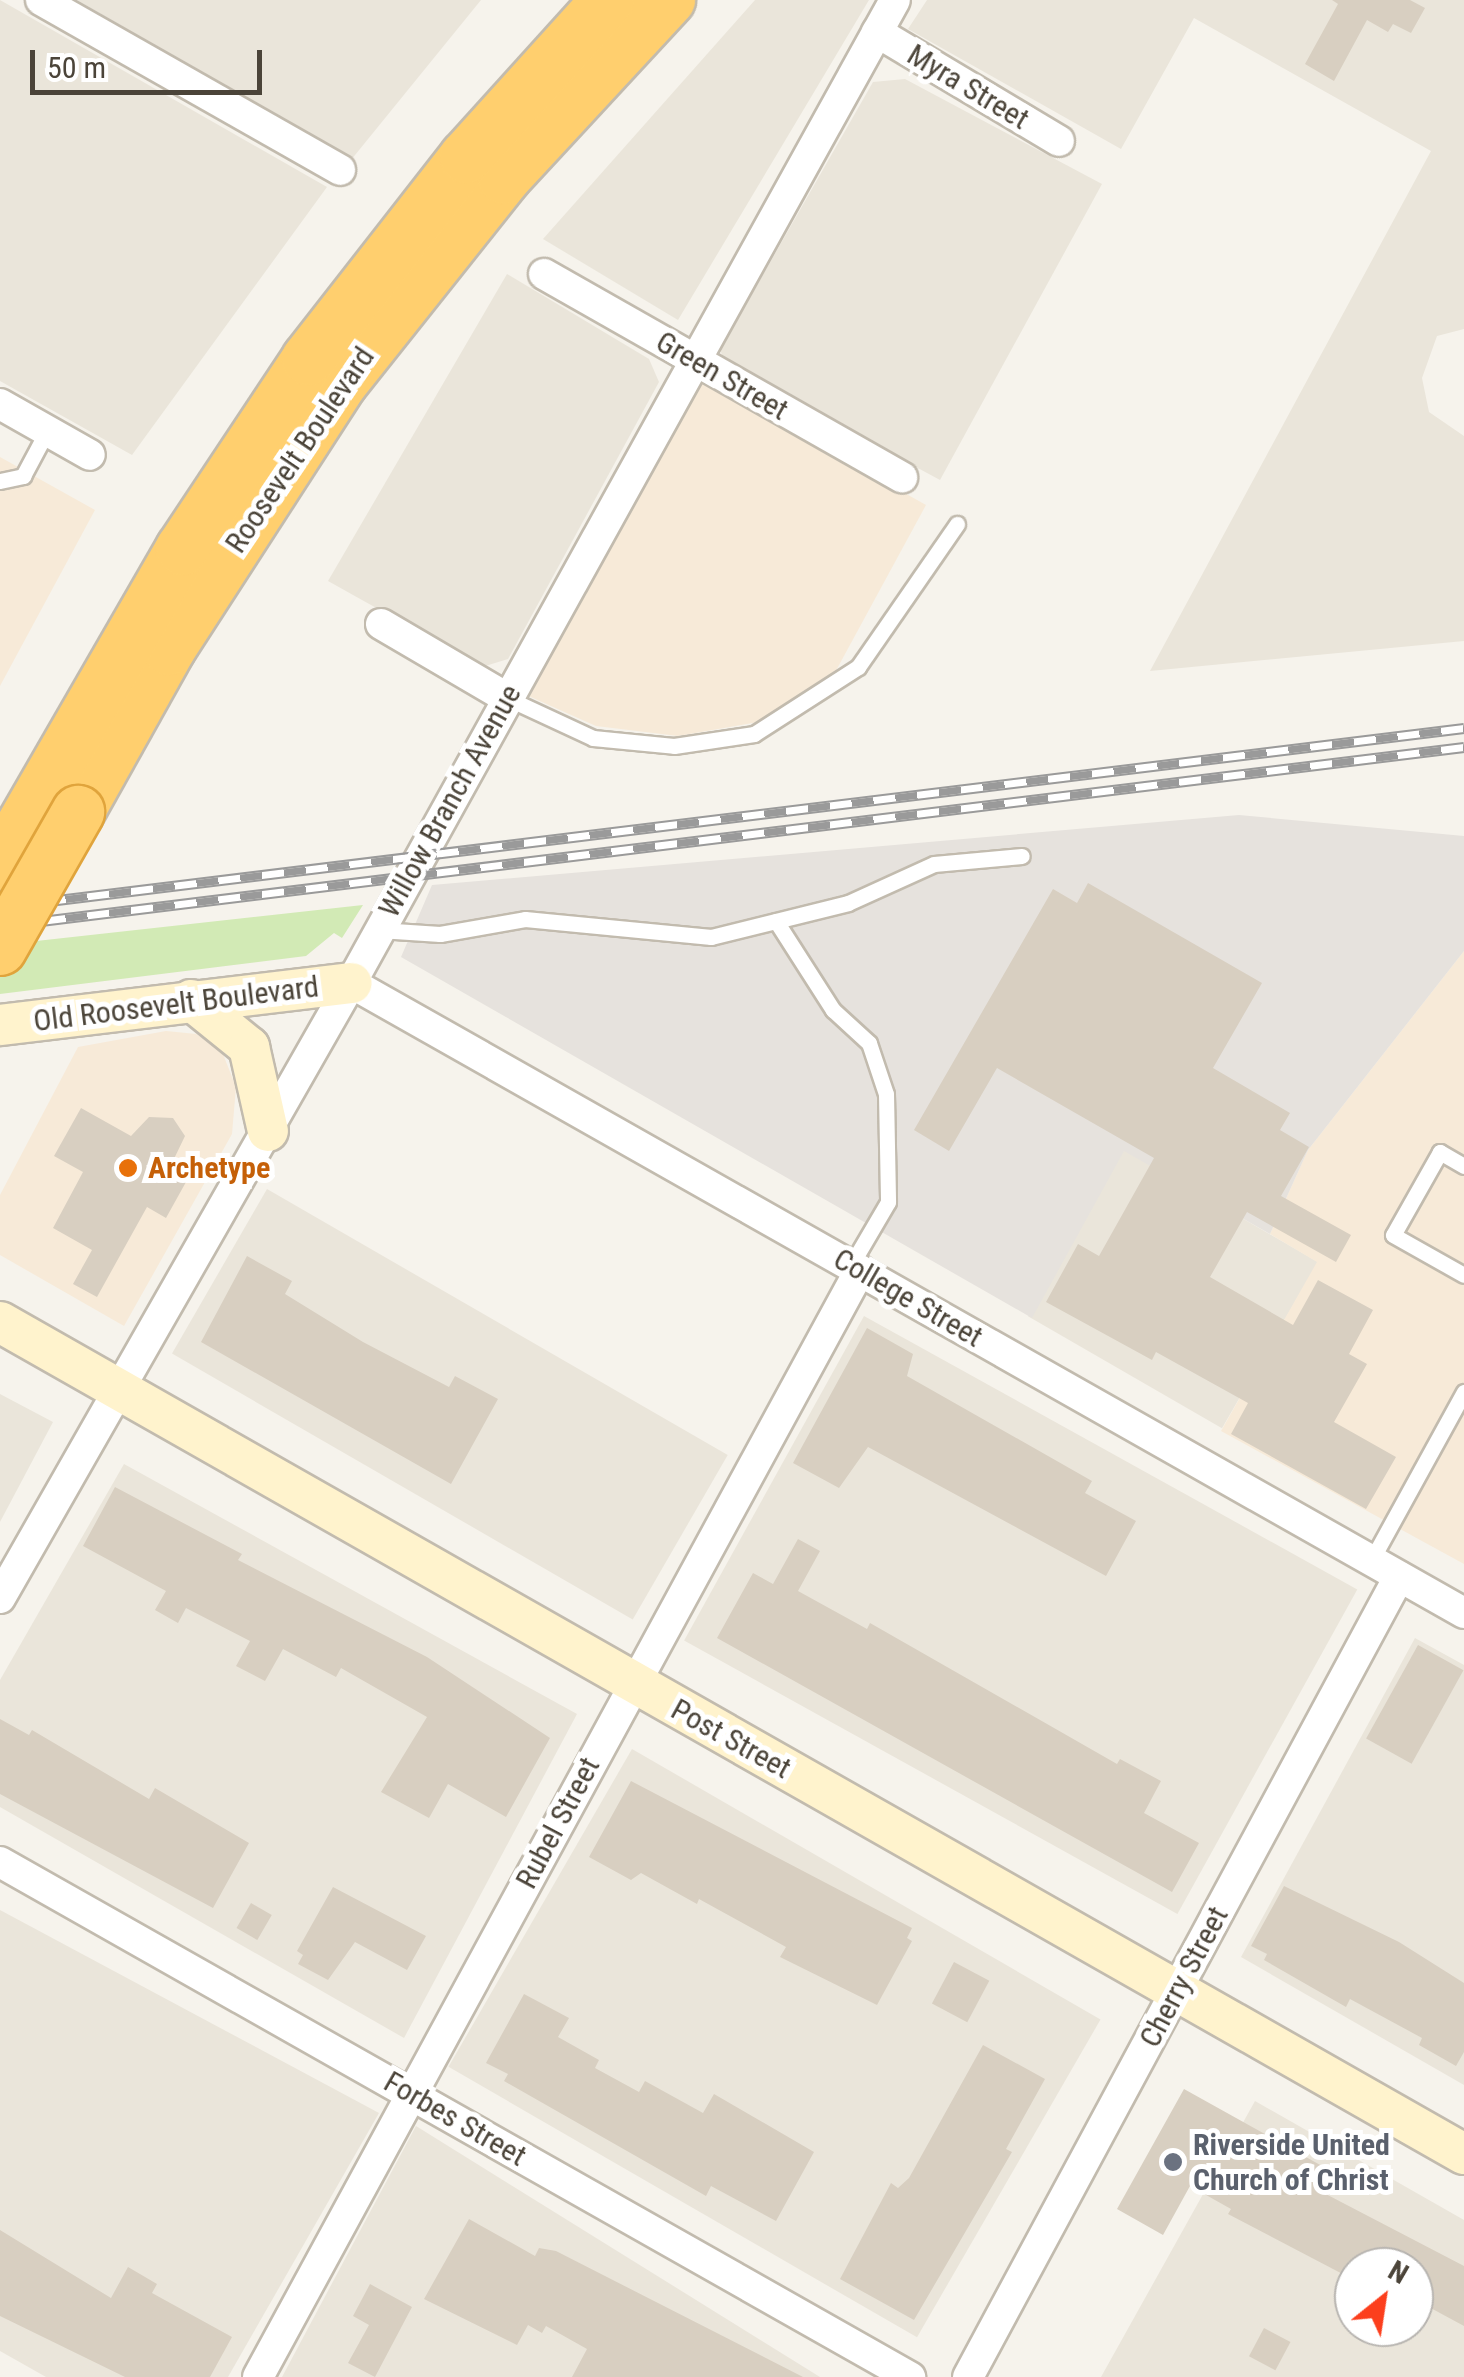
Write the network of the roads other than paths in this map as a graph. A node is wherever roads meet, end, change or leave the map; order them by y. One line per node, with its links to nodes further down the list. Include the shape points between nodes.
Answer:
1 (41, 0): 7 (street)
2 (608, 0): 18 (highway, Roosevelt Boulevard, via 466,156 308,360 182,549)
3 (669, 0): 18 (highway, Roosevelt Boulevard, via 504,178 342,382)
4 (895, 0): 5 (street, Willow Branch Avenue)
5 (877, 32): 6 (street, Myra Street); 9 (street, Willow Branch Avenue)
6 (1060, 141)
7 (340, 170)
8 (544, 274): 9 (street, Green Street)
9 (694, 361): 13 (street, Green Street); 17 (street, Willow Branch Avenue)
10 (0, 404): 11 (street)
11 (47, 431): 12 (street); 14 (lane, via 22,476)
12 (90, 455)
13 (902, 477)
14 (0, 481)
15 (957, 524): 17 (lane, via 858,667 754,734 674,746 592,738)
16 (382, 624): 17 (street)
17 (507, 698): 22 (street, Willow Branch Avenue)
18 (53, 813): 20 (highway, Roosevelt Boulevard); 23 (highway, Roosevelt Boulevard, bridge)
19 (1022, 856): 21 (lane, via 934,864 848,903)
20 (0, 864)
21 (776, 921): 22 (lane, via 711,937 525,920 440,934); 29 (lane, via 833,1010 869,1043 886,1094 888,1202)
22 (379, 930): 24 (street, Willow Branch Avenue)
23 (0, 949)
24 (351, 983): 25 (street, Old Roosevelt Boulevard); 27 (street, Willow Branch Avenue); 29 (street, College Street)
25 (191, 1000): 26 (street, Old Roosevelt Boulevard); 27 (street, via 249,1047)
26 (0, 1025)
27 (268, 1131): 32 (street, Willow Branch Avenue)
28 (1464, 1166): 30 (lane, via 1440,1152 1394,1236)
29 (856, 1268): 34 (street, College Street); 38 (street, Rubel Street)
30 (1464, 1275)
31 (0, 1322): 32 (street, Post Street)
32 (118, 1390): 36 (street, Willow Branch Avenue); 38 (street, Post Street)
33 (1464, 1392): 34 (lane)
34 (1371, 1561): 35 (street, College Street)
35 (1399, 1577): 37 (street, College Street); 40 (street, Cherry Street)
36 (0, 1598)
37 (1464, 1614)
38 (634, 1684): 40 (street, Post Street); 41 (street, Rubel Street)
39 (0, 1862): 41 (street, Forbes Street)
40 (1177, 1990): 42 (street, Post Street); 45 (street, Cherry Street)
41 (414, 2096): 43 (street, Rubel Street); 44 (street, Forbes Street)
42 (1464, 2154)
43 (258, 2377)
44 (910, 2377)
45 (968, 2377)

